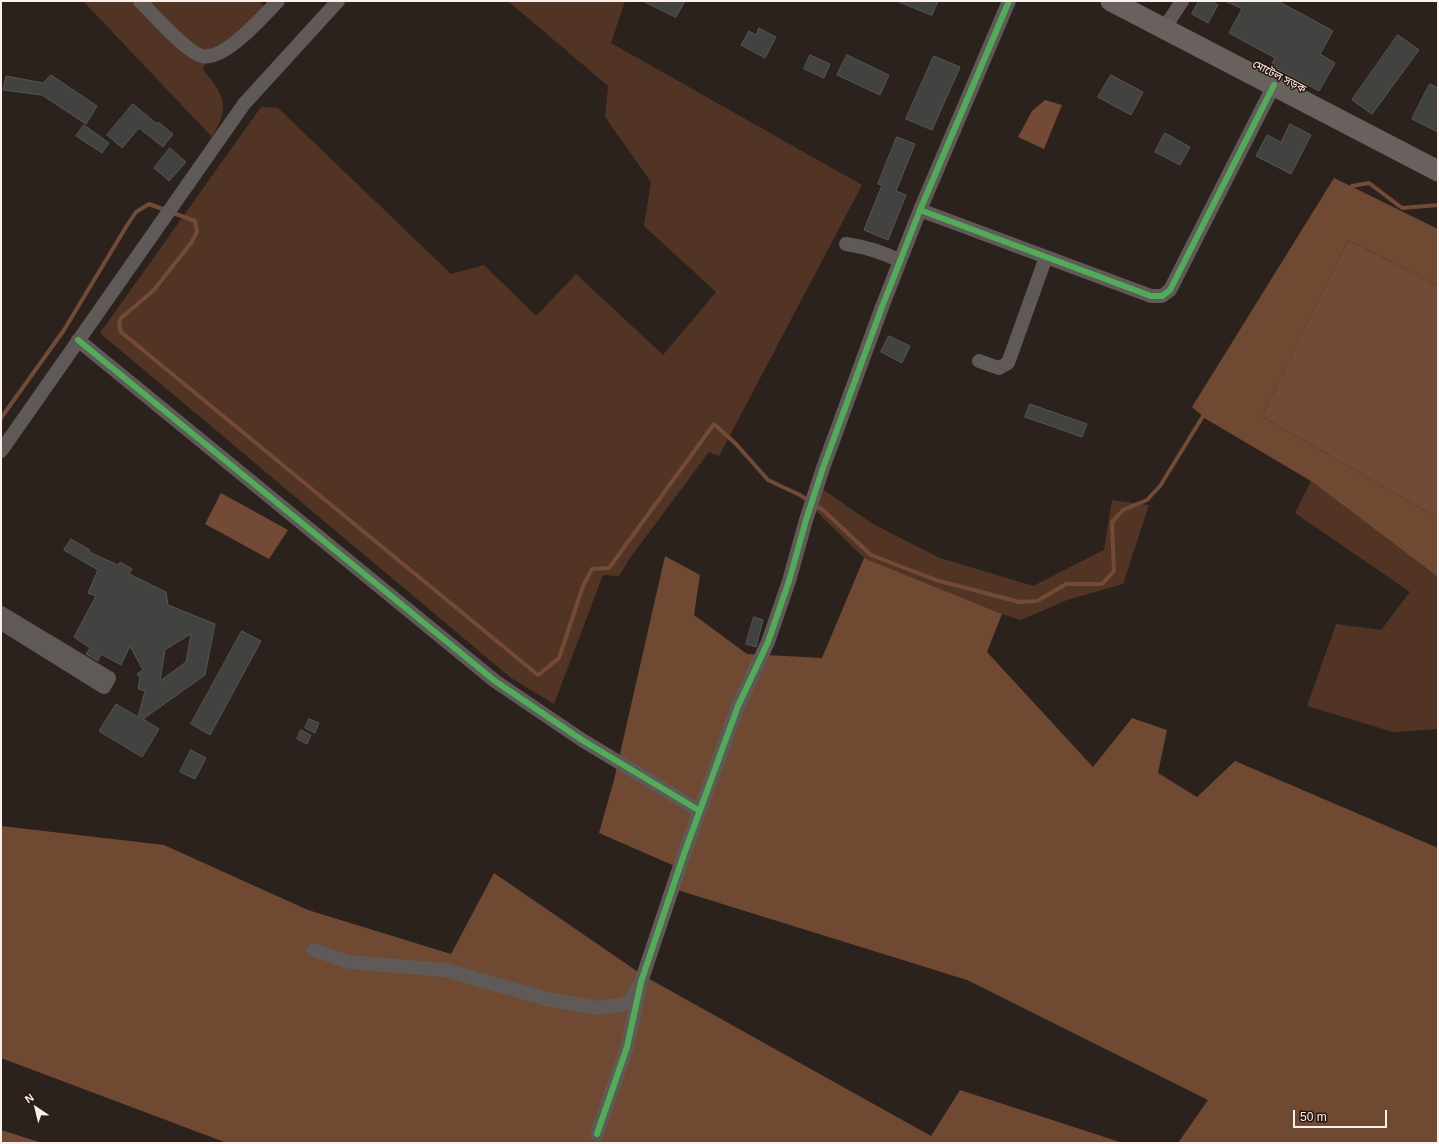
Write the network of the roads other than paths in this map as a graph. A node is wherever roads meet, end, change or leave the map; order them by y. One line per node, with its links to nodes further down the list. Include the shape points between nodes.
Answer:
1 (140, 1): 2 (street, via 181,42 196,53 212,56 233,44)
2 (278, 1)
3 (338, 1): 14 (street, via 244,104)
4 (1009, 1): 10 (street)
5 (1111, 1): 7 (highway, মোটেল সড়ক)
6 (1182, 1): 7 (street)
7 (1164, 29): 8 (highway, মোটেল সড়ক)
8 (1274, 85): 9 (highway, মোটেল সড়ক); 12 (street, via 1170,290 1162,296 1151,296)
9 (1438, 171)
10 (920, 210): 12 (street); 13 (street)
11 (846, 244): 13 (street, via 867,247)
12 (1046, 257): 15 (street, via 1008,363 999,368)
13 (900, 261): 19 (street, via 823,468 768,642 738,706)
14 (78, 340): 16 (street); 19 (street, via 495,681 582,740)
15 (979, 361)
16 (1, 451)
17 (1, 613): 18 (street, via 109,678 104,687)
18 (1, 624)
19 (700, 811): 21 (street)
20 (314, 950): 21 (street, via 349,962 445,970 547,999 596,1008 622,1005 630,1000)
21 (641, 982): 22 (street, via 627,1047)
22 (597, 1134)

